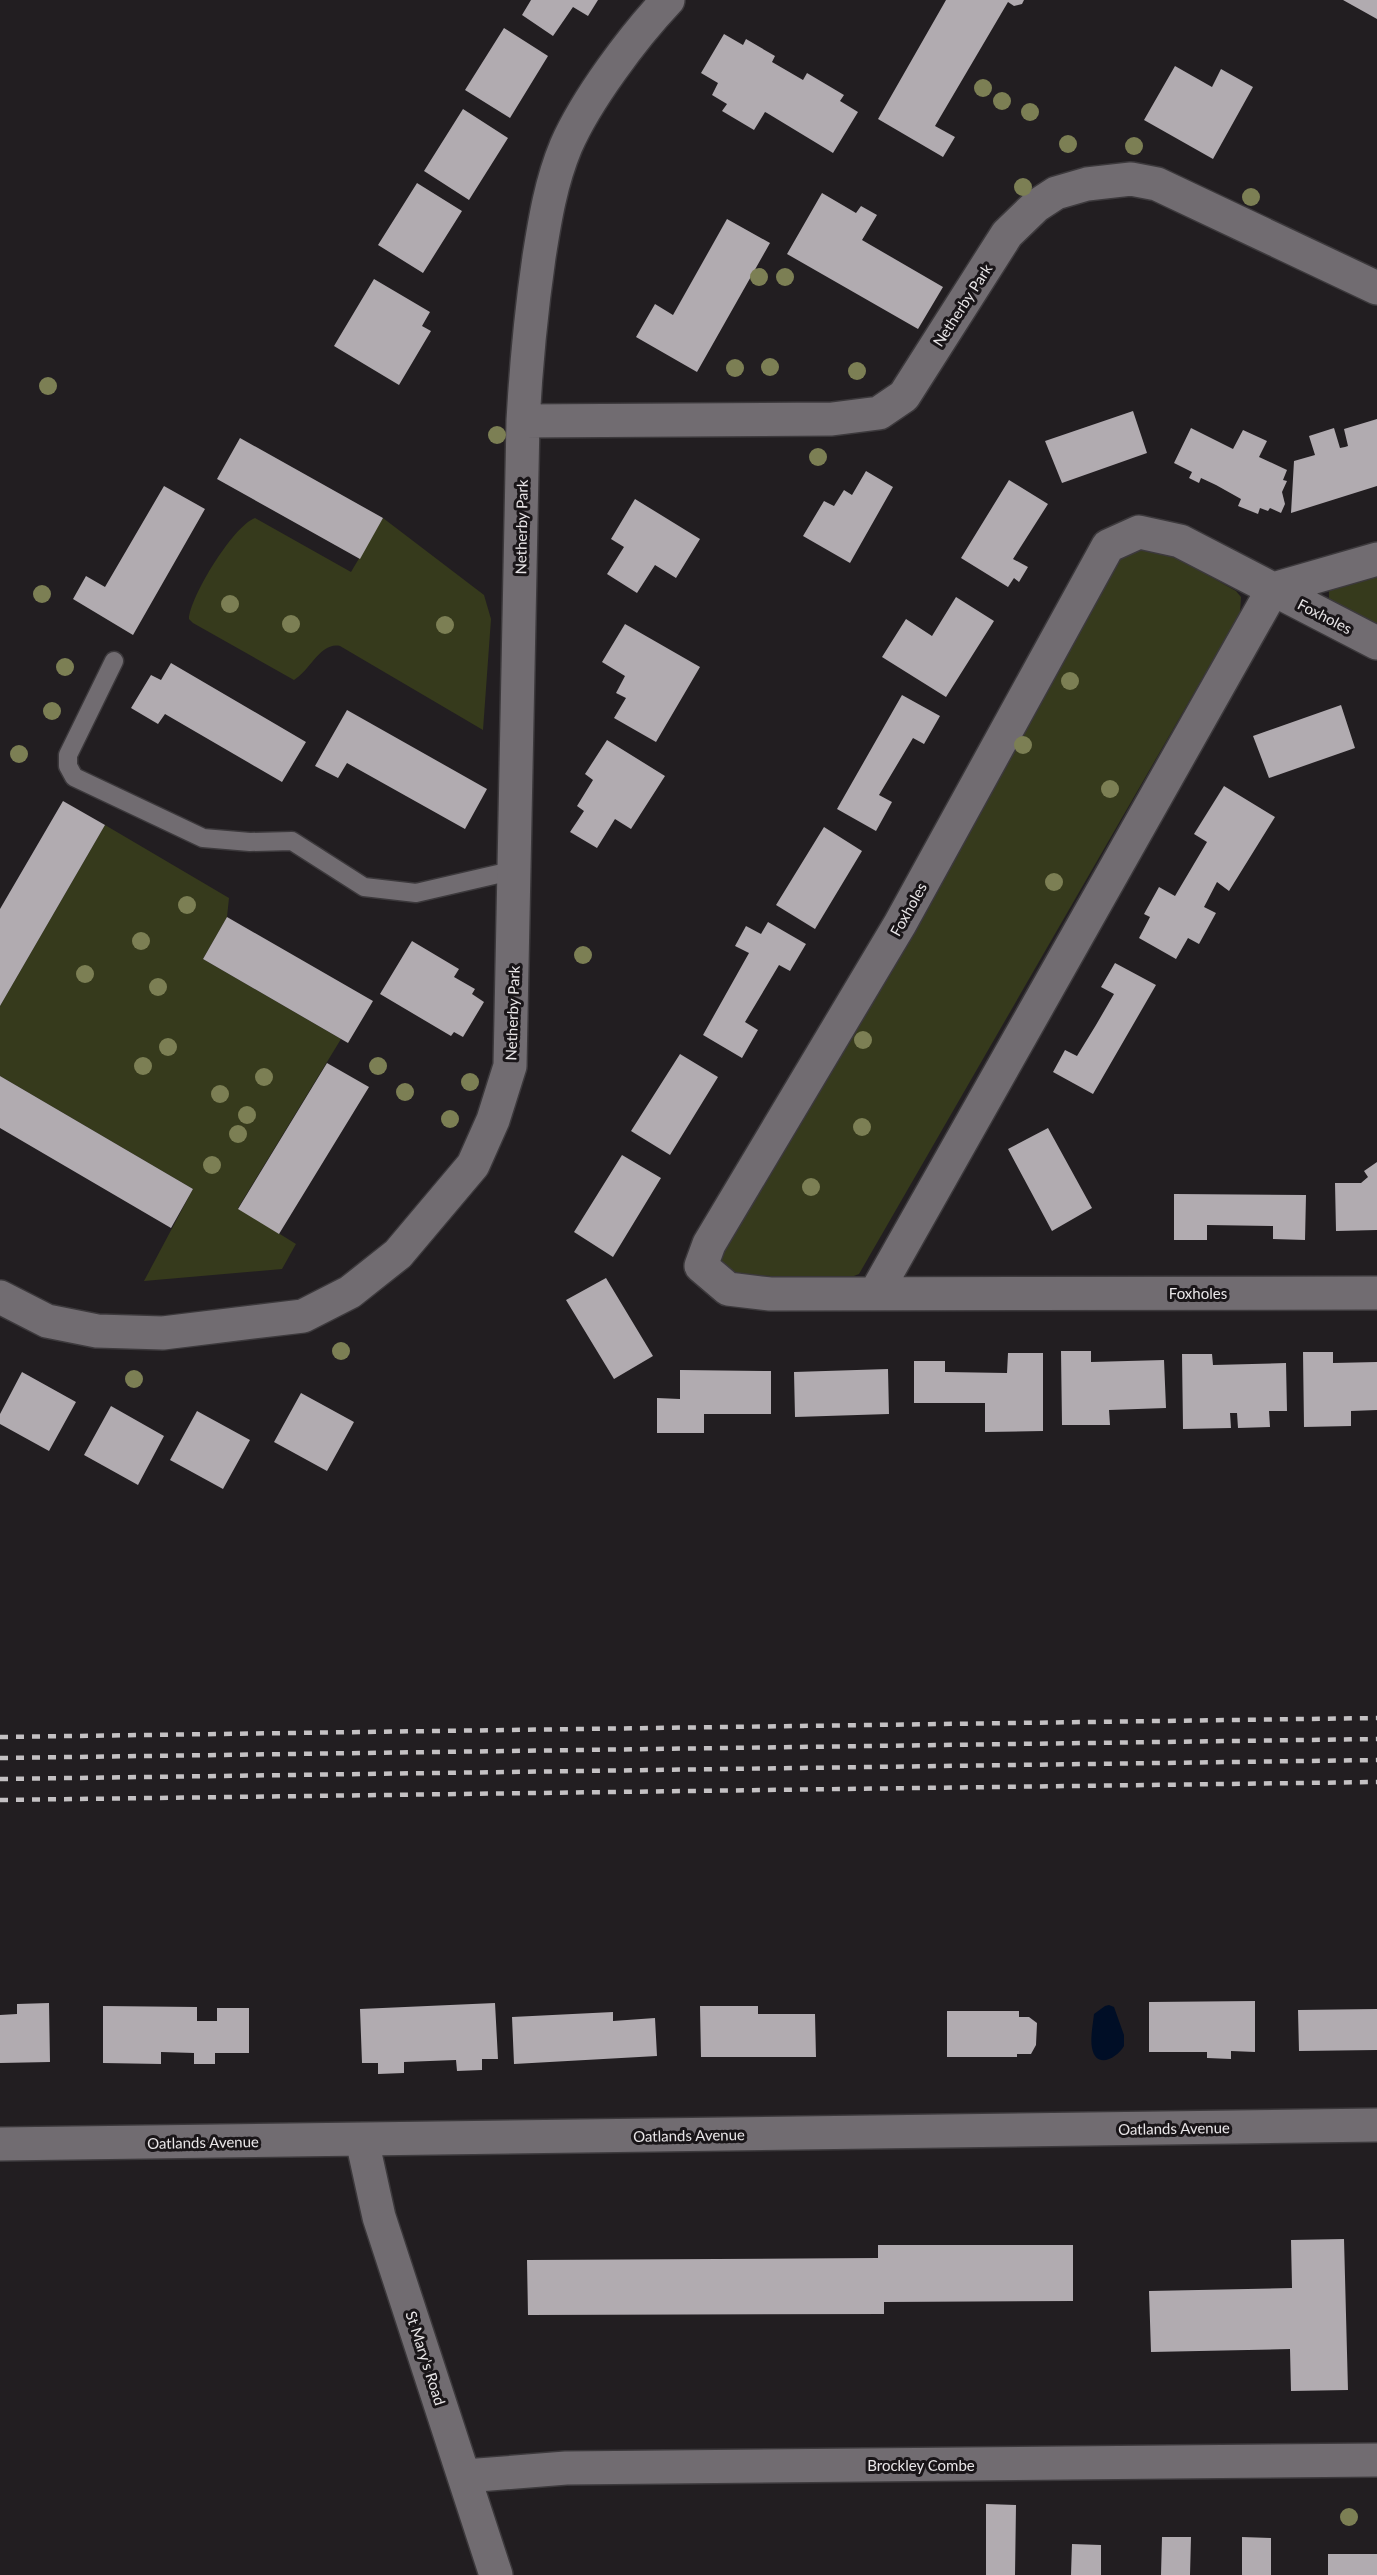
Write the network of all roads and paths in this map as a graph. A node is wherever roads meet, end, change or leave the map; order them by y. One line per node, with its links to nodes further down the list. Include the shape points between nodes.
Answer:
1 (668, 0): 3 (street, Netherby Park, via 648,21 589,104 566,146 546,205 528,328)
2 (1377, 288): 3 (street, Netherby Park, via 1157,184 1131,179 1087,184 1056,193 1007,234 904,396 879,413 832,419)
3 (523, 421): 8 (street, Netherby Park)
4 (1377, 559): 5 (street, Foxholes)
5 (1273, 589): 6 (street, Foxholes); 10 (street); 10 (street, Foxholes, via 1180,542 1139,532 1108,546 900,924 709,1244 701,1266 728,1290)
6 (1377, 643)
7 (114, 661): 8 (lane, via 68,755 74,777 202,838 292,841 364,887 416,893)
8 (515, 870): 11 (street, Netherby Park, via 510,1066 473,1166 398,1254 350,1292 303,1316 163,1333 97,1330 47,1321)
9 (1377, 1293): 10 (street, Foxholes)
10 (875, 1294)
11 (0, 1297)
12 (1377, 2126): 13 (street, Oatlands Avenue)
13 (362, 2140): 14 (street, Oatlands Avenue); 16 (street, St Mary's Road, via 379,2217)
14 (0, 2144)
15 (1377, 2460): 16 (street, Brockley Combe, via 566,2468)
16 (465, 2476): 17 (street, St Mary's Road)
17 (496, 2575)

